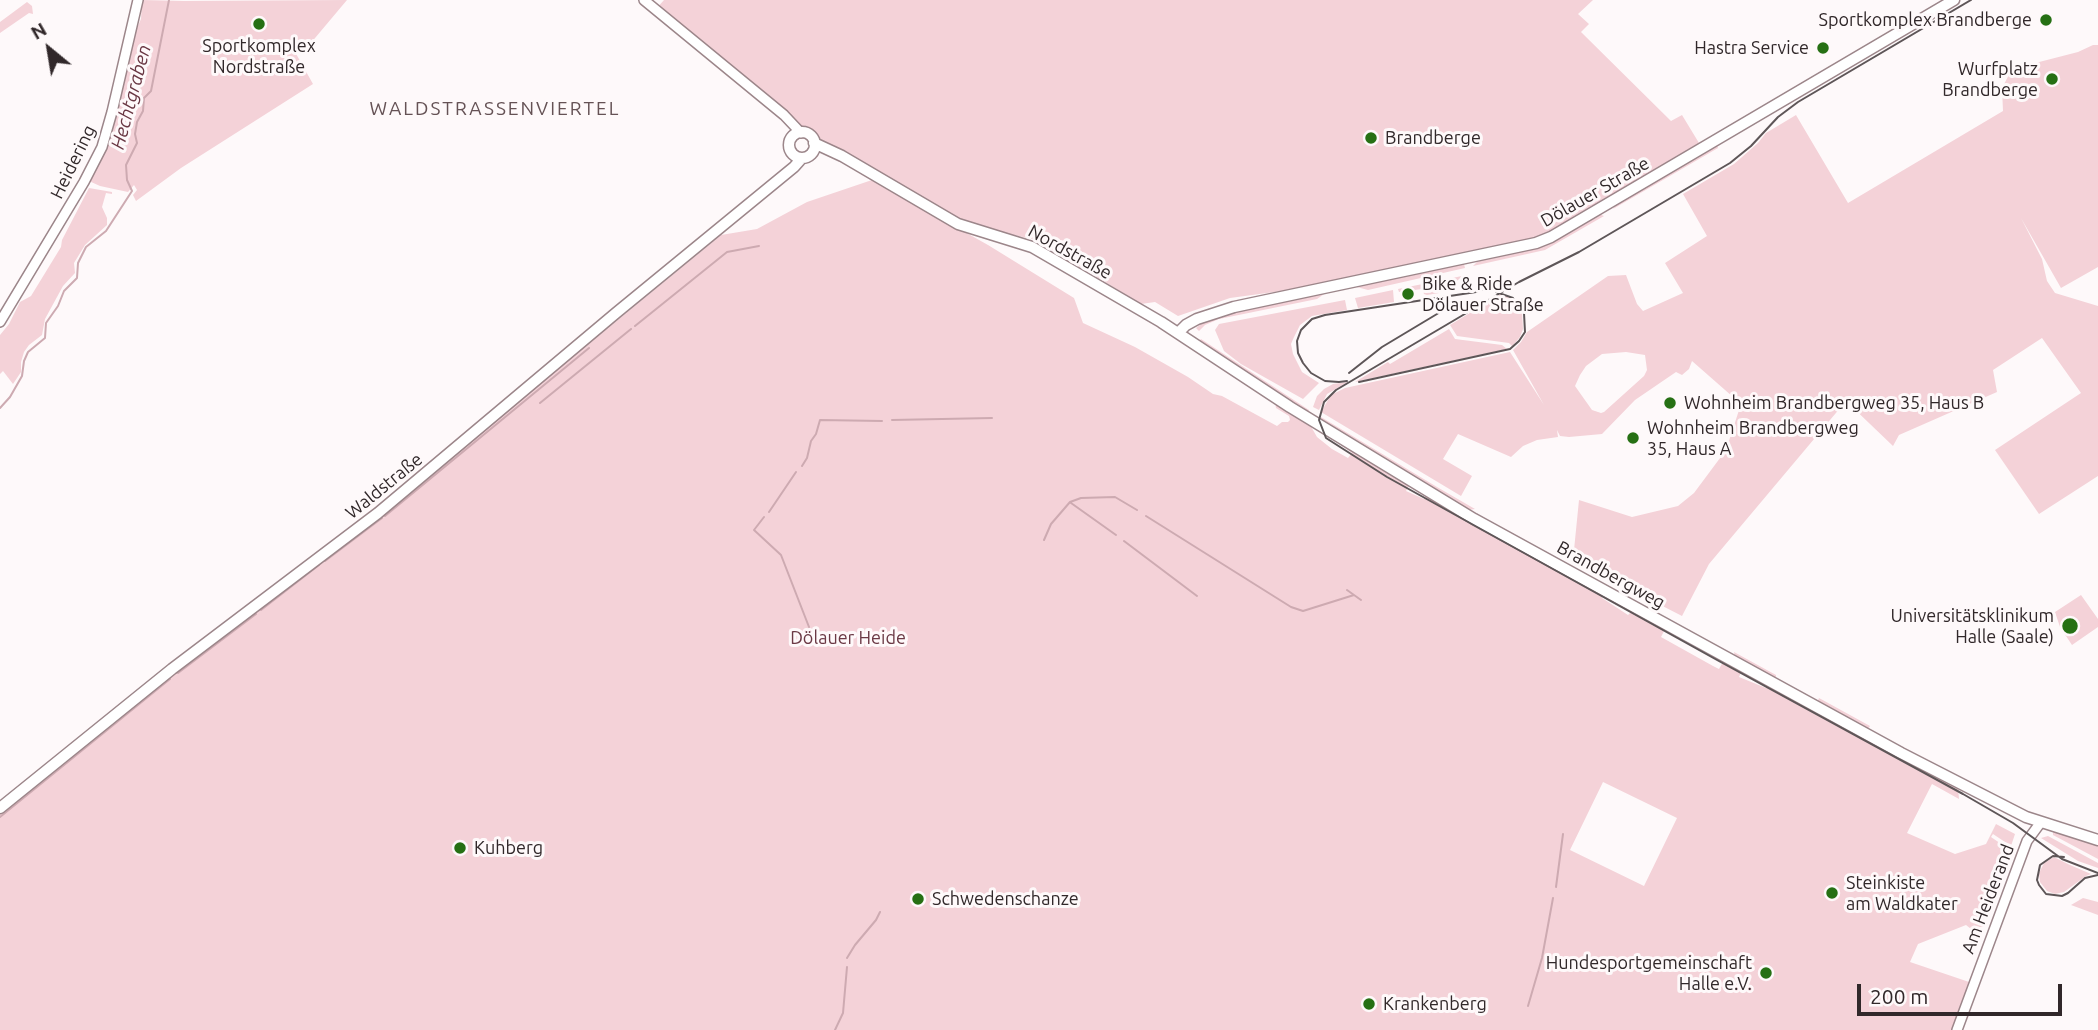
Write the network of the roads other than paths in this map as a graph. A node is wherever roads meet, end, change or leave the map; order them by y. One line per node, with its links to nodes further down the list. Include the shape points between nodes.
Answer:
1 (138, 0): 7 (street, Heidering, via 102,148)
2 (644, 0): 4 (street, Nordstraße, via 784,115)
3 (1954, 0): 8 (main road, Dölauer Straße, via 1551,237 1234,307 1186,324)
4 (797, 135): 5 (main road, Nordstraße, via 809,135); 6 (main road, via 789,148)
5 (813, 148): 6 (main road); 8 (main road, Nordstraße, via 842,156 961,225 1032,247)
6 (798, 156): 9 (main road, Waldstraße, via 779,179 378,513)
7 (0, 322)
8 (1178, 333): 10 (main road, Brandbergweg, via 1474,519 1901,753)
9 (0, 807)
10 (2041, 822): 11 (main road, Brandbergweg); 12 (street, Am Heiderand, via 2026,841)
11 (2098, 840)
12 (1957, 1030)

